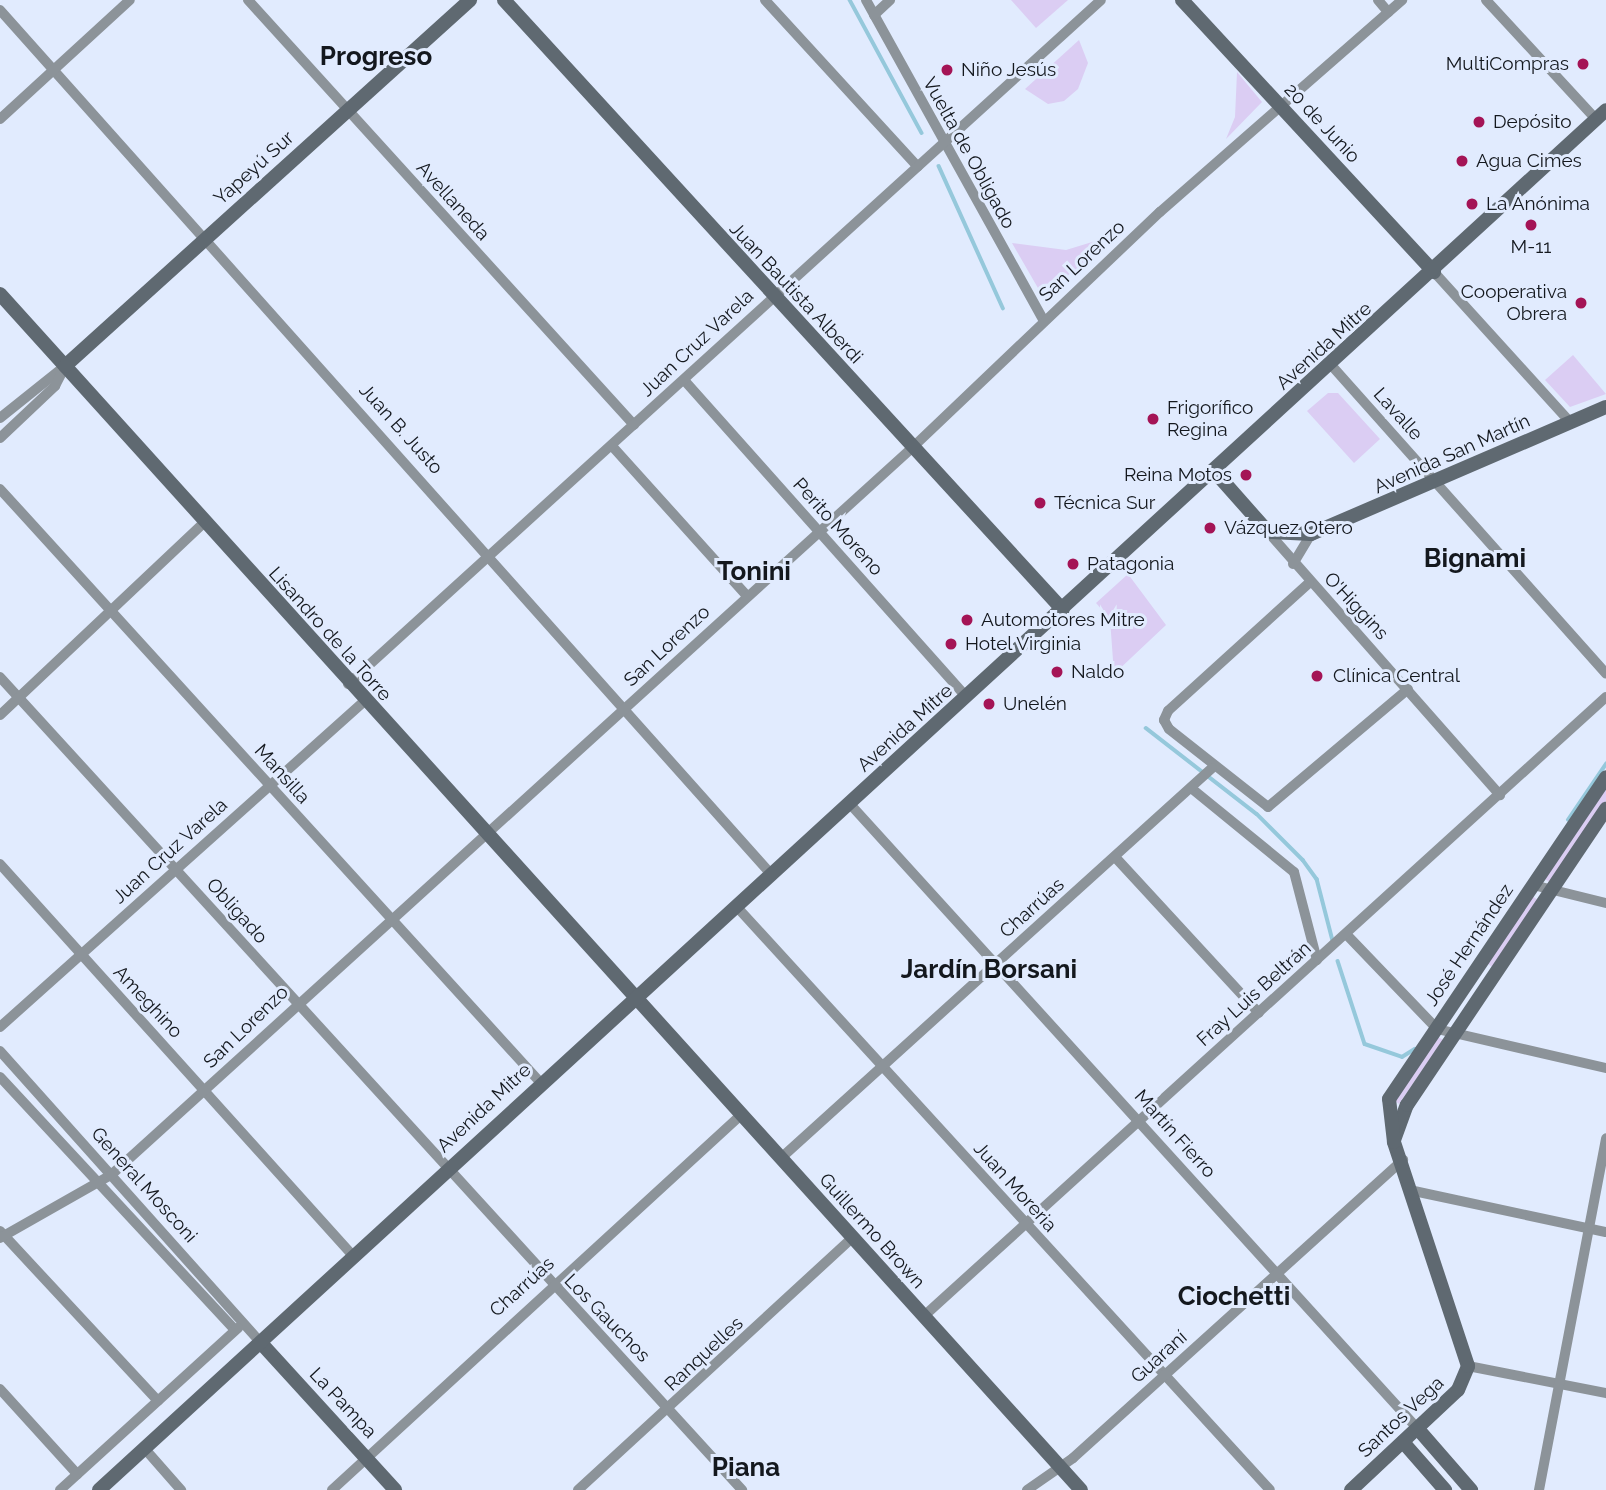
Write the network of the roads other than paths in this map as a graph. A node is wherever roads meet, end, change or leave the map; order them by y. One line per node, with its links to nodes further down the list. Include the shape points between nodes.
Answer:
1 (130, 0): 16 (street)
2 (248, 0): 18 (street, Avellaneda)
3 (470, 0): 18 (street, Yapeyú Sur)
4 (503, 0): 26 (street, Juan Bautista Alberdi)
5 (765, 0): 22 (street)
6 (866, 0): 15 (street, Vuelta de Obligado)
7 (890, 0): 15 (street)
8 (1101, 0): 21 (street, Juan Cruz Varela)
9 (1182, 0): 17 (street, 20 de Junio)
10 (1378, 0): 14 (street)
11 (1402, 0): 14 (street, San Lorenzo)
12 (1486, 0): 19 (street)
13 (0, 10): 16 (street, Juan B. Justo)
14 (1388, 12): 17 (street, San Lorenzo)
15 (874, 15): 21 (street, Vuelta de Obligado)
16 (54, 69): 20 (street); 23 (street, Juan B. Justo)
17 (1279, 106): 24 (street, 20 de Junio); 27 (street, San Lorenzo)
18 (346, 110): 23 (street, Yapeyú Sur); 34 (street, Avellaneda)
19 (1603, 117): 24 (street, Avenida Mitre)
20 (0, 119)
21 (944, 143): 22 (street, Juan Cruz Varela); 27 (street, Vuelta de Obligado)
22 (918, 167): 26 (street, Juan Cruz Varela)
23 (205, 238): 28 (street, Yapeyú Sur); 45 (street, Juan B. Justo)
24 (1434, 272): 29 (street, Avenida Mitre); 33 (street)
25 (0, 294): 28 (street, Lisandro de la Torre)
26 (773, 296): 30 (street, Juan Cruz Varela); 37 (street, Juan Bautista Alberdi)
27 (1044, 321): 37 (street, San Lorenzo)
28 (65, 366): 32 (street, Yapeyú Sur); 35 (street, Yapeyú Sur, via 55,386); 41 (street, Lisandro de la Torre)
29 (1332, 366): 38 (street, Avenida Mitre); 39 (street, Lavalle)
30 (684, 380): 34 (street, Juan Cruz Varela); 42 (street, Perito Moreno)
31 (1606, 407): 33 (street, Avenida San Martín)
32 (0, 418)
33 (1571, 423): 39 (street, Avenida San Martín)
34 (634, 425): 36 (street, Juan Cruz Varela)
35 (0, 438)
36 (611, 446): 45 (street, Juan Cruz Varela); 48 (street)
37 (913, 447): 42 (street, San Lorenzo); 49 (street, Juan Bautista Alberdi)
38 (1215, 472): 43 (street, O'Higgins); 49 (street, Avenida Mitre)
39 (1437, 484): 44 (street, Avenida San Martín); 51 (street, Lavalle)
40 (0, 489): 50 (street, Mansilla)
41 (204, 523): 50 (street); 53 (street, Lisandro de la Torre)
42 (817, 531): 48 (street, San Lorenzo); 57 (street, Perito Moreno)
43 (1268, 532): 44 (street, Avenida San Martín); 46 (street, O'Higgins)
44 (1311, 534): 46 (street)
45 (487, 556): 53 (street, Juan Cruz Varela); 59 (street, Juan B. Justo)
46 (1293, 564): 47 (street, O'Higgins)
47 (1309, 583): 54 (street, O'Higgins); 61 (street, via 1164,720)
48 (747, 596): 59 (street, San Lorenzo)
49 (1063, 610): 57 (street, Avenida Mitre)
50 (110, 612): 56 (street); 64 (street, Mansilla)
51 (1606, 674)
52 (0, 677): 56 (street, Obligado)
53 (348, 684): 58 (street, Lisandro de la Torre)
54 (1408, 689): 61 (street, via 1268,807); 65 (street, O'Higgins)
55 (1606, 697): 65 (street, Fray Luis Beltrán)
56 (19, 698): 60 (street); 71 (street, Obligado)
57 (966, 698): 66 (street, Avenida Mitre)
58 (364, 701): 64 (street, Juan Cruz Varela); 68 (street, Lisandro de la Torre)
59 (622, 711): 68 (street, San Lorenzo); 72 (street, Juan B. Justo)
60 (0, 715)
61 (1212, 768): 63 (street, Charrúas)
62 (1606, 777): 73 (street, José Hernández)
63 (1195, 784): 69 (street, Charrúas); 80 (street, via 1294,872)
64 (269, 785): 71 (street, Juan Cruz Varela); 77 (street, Mansilla)
65 (1500, 794): 78 (street, Fray Luis Beltrán)
66 (850, 804): 72 (street, Avenida Mitre); 81 (street, Martín Fierro)
67 (1606, 809): 74 (street, José Hernández)
68 (485, 834): 77 (street, San Lorenzo); 84 (street, Lisandro de la Torre)
69 (1115, 857): 81 (street, Charrúas); 86 (street)
70 (0, 864): 79 (street, Ameghino)
71 (177, 871): 79 (street, Juan Cruz Varela); 85 (street, Obligado)
72 (771, 874): 76 (street, Avenida Mitre)
73 (1533, 884): 74 (street); 82 (street, José Hernández)
74 (1552, 889): 75 (street); 83 (street, José Hernández)
75 (1606, 903)
76 (736, 906): 84 (street, Avenida Mitre); 91 (street, Juan Moreria)
77 (391, 922): 85 (street, San Lorenzo); 94 (street, Mansilla)
78 (1346, 934): 80 (street, Fray Luis Beltrán); 88 (street)
79 (81, 955): 87 (street, Juan Cruz Varela); 95 (street, Ameghino)
80 (1317, 960): 86 (street, Fray Luis Beltrán)
81 (995, 966): 91 (street, Charrúas); 97 (street, Martín Fierro)
82 (1478, 966): 83 (street); 88 (street, José Hernández)
83 (1495, 977): 89 (street, José Hernández)
84 (637, 996): 94 (street, Avenida Mitre); 96 (street, Guillermo Brown)
85 (296, 1003): 95 (street, San Lorenzo); 102 (street, Obligado)
86 (1259, 1013): 97 (street, Fray Luis Beltrán)
87 (0, 1027)
88 (1437, 1029): 89 (street); 99 (street, José Hernández, via 1392,1092)
89 (1453, 1037): 92 (street); 99 (street, José Hernández, via 1407,1105)
90 (0, 1051): 103 (street, General Mosconi)
91 (883, 1065): 100 (street, Charrúas); 106 (street, Juan Moreria)
92 (1606, 1068)
93 (0, 1077): 104 (street, General Mosconi)
94 (540, 1082): 102 (street, Avenida Mitre)
95 (205, 1090): 103 (street, San Lorenzo); 111 (street, Ameghino)
96 (741, 1115): 100 (street, Guillermo Brown); 113 (street, Charrúas)
97 (1138, 1122): 106 (street, Fray Luis Beltrán); 112 (street, Martín Fierro)
98 (1606, 1138): 107 (street)
99 (1394, 1142): 101 (street, José Hernández)
100 (780, 1158): 110 (street, Guillermo Brown)
101 (1403, 1160): 105 (street, José Hernández); 112 (street, Guaraní)
102 (447, 1169): 111 (street, Avenida Mitre); 113 (street, Los Gauchos)
103 (111, 1175): 104 (street, San Lorenzo); 115 (street, General Mosconi)
104 (98, 1184): 109 (street, San Lorenzo); 116 (street, General Mosconi)
105 (1414, 1191): 107 (street); 118 (street, José Hernández)
106 (1027, 1226): 114 (street, Fray Luis Beltrán); 119 (street, Juan Moreria)
107 (1589, 1228): 108 (street); 120 (street)
108 (1606, 1232)
109 (2, 1235): 123 (street)
110 (851, 1239): 114 (street, Guillermo Brown); 124 (street, Ranquelles)
111 (355, 1258): 117 (street, Avenida Mitre)
112 (1277, 1275): 119 (street, Guaraní); 125 (street, Martín Fierro)
113 (550, 1285): 124 (street, Los Gauchos); 128 (street, Charrúas)
114 (924, 1316): 129 (street, Guillermo Brown)
115 (245, 1323): 116 (street); 117 (street, General Mosconi)
116 (235, 1331): 123 (street)
117 (261, 1343): 127 (street, Avenida Mitre); 128 (street, La Pampa)
118 (1468, 1366): 120 (street); 125 (street, Santos Vega, via 1466,1381)
119 (1165, 1375): 129 (street, Guaraní); 140 (street, Juan Moreria)
120 (1559, 1385): 122 (street); 144 (street)
121 (0, 1390): 130 (street)
122 (1606, 1394)
123 (158, 1401): 130 (street)
124 (670, 1410): 136 (street, Ranquelles); 137 (street, Los Gauchos)
125 (1418, 1429): 126 (street, Santos Vega); 143 (street, Martín Fierro)
126 (1403, 1442): 141 (street, Santos Vega); 142 (street)
127 (145, 1449): 132 (street, Avenida Mitre); 133 (street)
128 (364, 1455): 134 (street, Charrúas); 135 (street, La Pampa)
129 (1059, 1466): 138 (street, Guaraní); 139 (street, Guillermo Brown)
130 (77, 1474): 131 (street)
131 (60, 1490)
132 (99, 1490)
133 (181, 1490)
134 (332, 1490)
135 (395, 1490)
136 (578, 1490)
137 (742, 1490)
138 (1027, 1490)
139 (1081, 1490)
140 (1270, 1490)
141 (1351, 1490)
142 (1445, 1490)
143 (1471, 1490)
144 (1539, 1490)

